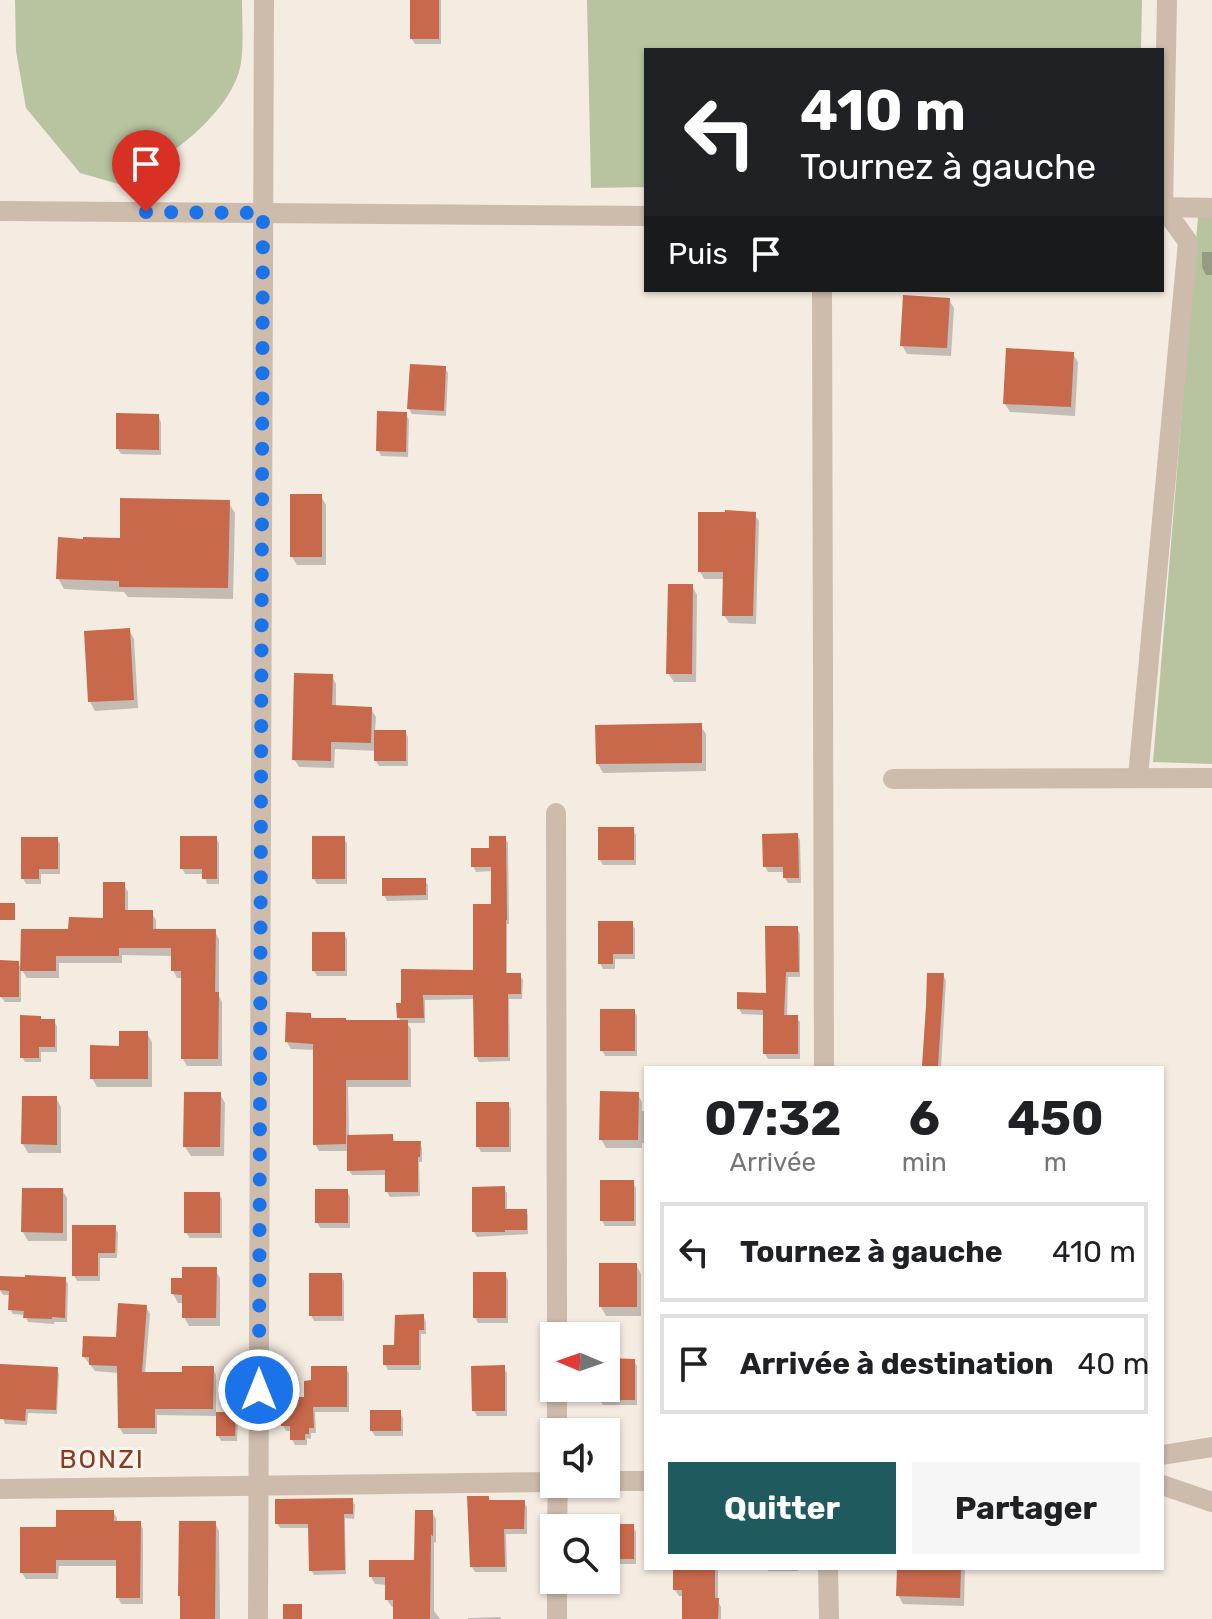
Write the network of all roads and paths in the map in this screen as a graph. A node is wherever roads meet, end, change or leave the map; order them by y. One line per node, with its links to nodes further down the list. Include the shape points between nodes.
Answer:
1 (264, 0): 8 (street)
2 (1167, 0): 3 (street)
3 (1164, 124)
4 (1164, 207): 5 (street)
5 (1212, 208)
6 (1164, 210): 11 (street, via 1188,242)
7 (0, 211): 8 (street)
8 (263, 213): 9 (street); 22 (street)
9 (644, 216)
10 (822, 292): 15 (street)
11 (1138, 777): 12 (street); 13 (street)
12 (1212, 778)
13 (893, 779)
14 (556, 813): 16 (street)
15 (824, 1066)
16 (557, 1322)
17 (1212, 1447): 18 (street)
18 (1164, 1455)
19 (620, 1481): 20 (street)
20 (644, 1481)
21 (540, 1483): 22 (street)
22 (259, 1485): 24 (street); 28 (street)
23 (1164, 1486): 25 (street)
24 (0, 1489)
25 (1212, 1502)
26 (828, 1570): 30 (street)
27 (557, 1594): 29 (street)
28 (258, 1619)
29 (557, 1619)
30 (829, 1619)

